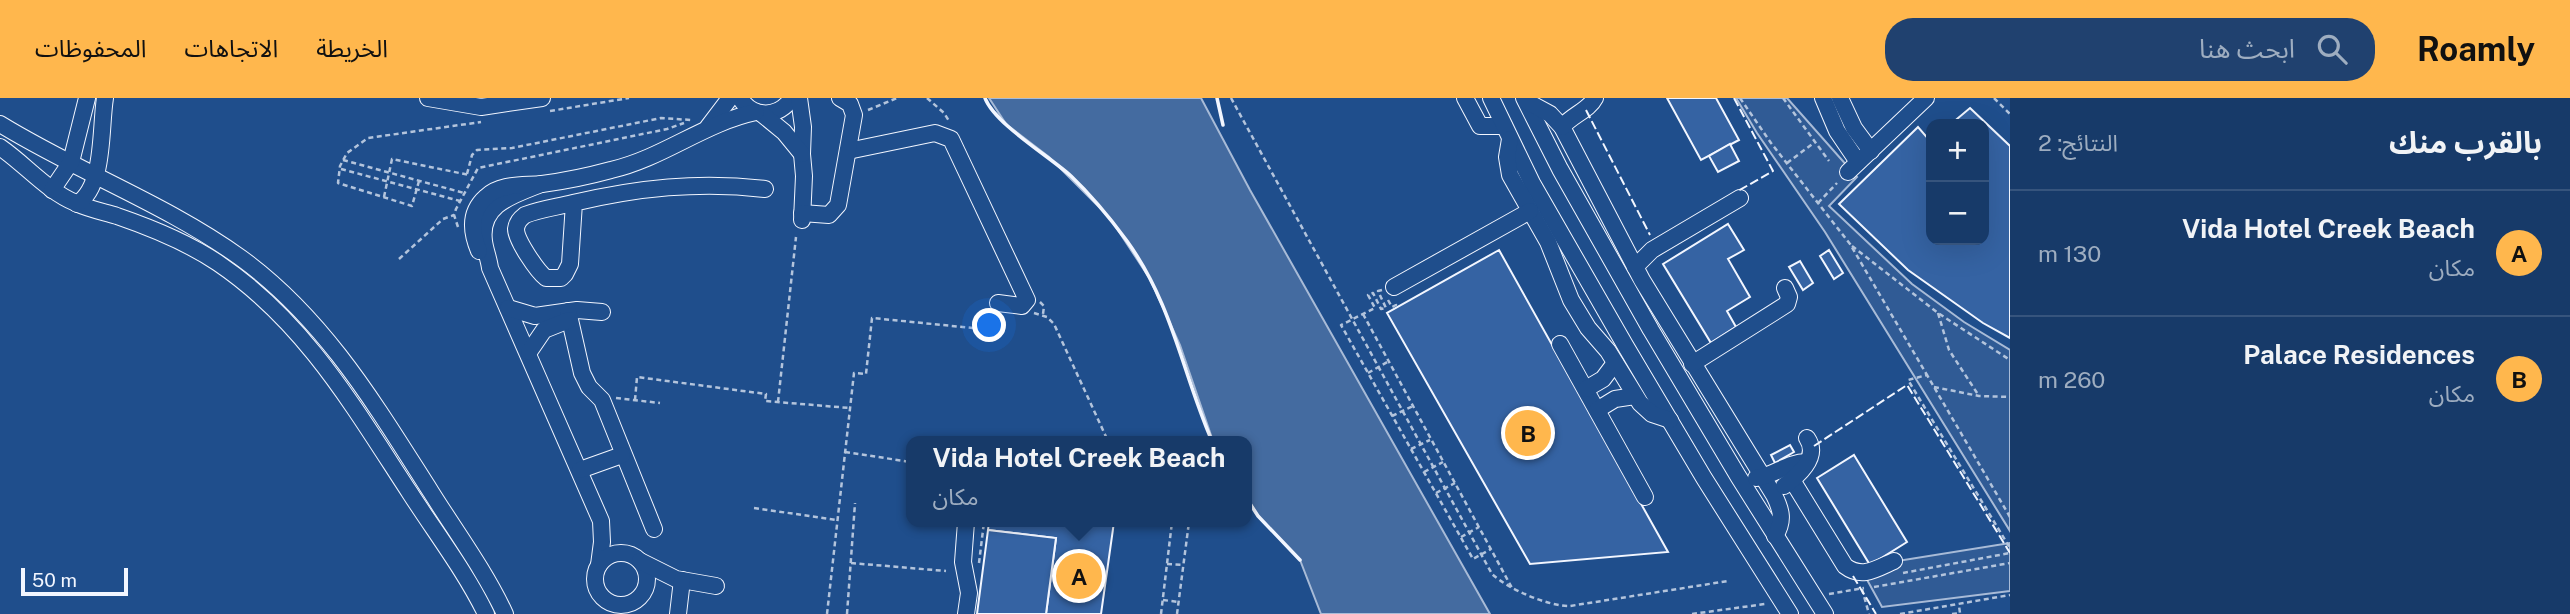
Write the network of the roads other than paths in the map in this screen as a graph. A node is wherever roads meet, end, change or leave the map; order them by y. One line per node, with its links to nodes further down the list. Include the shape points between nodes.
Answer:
1 (87, 98): 28 (street)
2 (105, 98): 30 (street)
3 (428, 98): 17 (street, via 481,107)
4 (730, 98): 21 (street)
5 (740, 98): 18 (street)
6 (792, 98): 18 (street, via 781,110)
7 (799, 98): 27 (street)
8 (840, 98): 26 (street, via 853,109)
9 (1465, 98): 23 (street, via 1480,126)
10 (1491, 98): 23 (street)
11 (1595, 98): 16 (street, via 1591,104)
12 (1823, 98): 25 (street, via 1853,167)
13 (1840, 98): 25 (street)
14 (1926, 98): 25 (street)
15 (1525, 100): 19 (street); 56 (street, via 1651,330)
16 (1576, 104): 19 (street); 22 (street)
17 (541, 105)
18 (759, 113): 21 (street); 27 (street, via 784,132)
19 (1550, 114): 22 (street)
20 (0, 124): 28 (street)
21 (700, 125): 29 (street, via 671,149)
22 (1562, 127): 37 (street)
23 (1507, 133): 36 (street, via 1510,175); 52 (street)
24 (0, 147): 32 (street)
25 (1871, 150)
26 (848, 151): 27 (street, via 836,210 826,216 802,217); 41 (street, via 935,133 954,142 1027,300 1022,306)
27 (802, 154)
28 (71, 162): 30 (street); 32 (street)
29 (629, 165): 33 (street); 42 (street, via 498,190 479,205 473,236)
30 (97, 175): 35 (street, via 89,194); 76 (street, via 241,259 315,325 356,376)
31 (765, 189): 33 (street, via 703,185)
32 (52, 190): 35 (street)
33 (635, 190): 34 (street)
34 (574, 203): 34 (street, via 530,213 518,223 519,239 538,271 550,279 561,278 569,270)
35 (77, 204): 75 (street, via 152,228 185,244 216,261 273,306 342,388)
36 (1530, 211): 39 (street); 47 (street, via 1554,254 1571,300)
37 (1623, 246): 38 (street); 38 (street, via 1647,242 1738,196 1651,250)
38 (1635, 267): 48 (street)
39 (1394, 287)
40 (1785, 288): 48 (street, via 1787,303)
41 (998, 303)
42 (508, 308): 43 (street, via 535,316); 46 (street)
43 (569, 315): 44 (street); 46 (street, via 544,330); 54 (street, via 582,373 599,396)
44 (601, 316)
45 (1560, 344): 49 (street)
46 (529, 352): 57 (street)
47 (1615, 363): 49 (street, via 1603,379); 50 (street)
48 (1692, 365): 58 (street)
49 (1586, 390): 51 (street)
50 (1635, 396): 51 (street, via 1615,399); 52 (street, via 1652,414)
51 (1597, 410): 62 (street)
52 (1670, 419): 59 (street)
53 (1807, 438): 55 (street, via 1812,450)
54 (622, 455): 57 (street); 65 (street)
55 (1806, 462): 58 (street); 60 (street)
56 (1734, 469): 58 (street); 59 (street); 66 (street)
57 (580, 470): 63 (street)
58 (1763, 477): 61 (street)
59 (1704, 478): 74 (street)
60 (1792, 480): 61 (street); 68 (street, via 1845,566 1864,574)
61 (1774, 495): 66 (street, via 1782,509)
62 (1645, 497)
63 (601, 520): 67 (street); 69 (street)
64 (966, 527): 79 (street)
65 (654, 528)
66 (1775, 536): 80 (street)
67 (636, 558): 69 (street, via 625,553 611,555); 70 (street); 72 (street, via 647,573)
68 (1894, 561)
69 (599, 565): 73 (street, via 596,586)
70 (679, 580): 71 (street); 72 (street, via 656,585); 78 (street)
71 (716, 586)
72 (642, 595): 73 (street); 77 (street)
73 (614, 608)
74 (1786, 608)
75 (485, 614)
76 (505, 614)
77 (638, 614)
78 (678, 614)
79 (966, 614)
80 (1825, 614)

